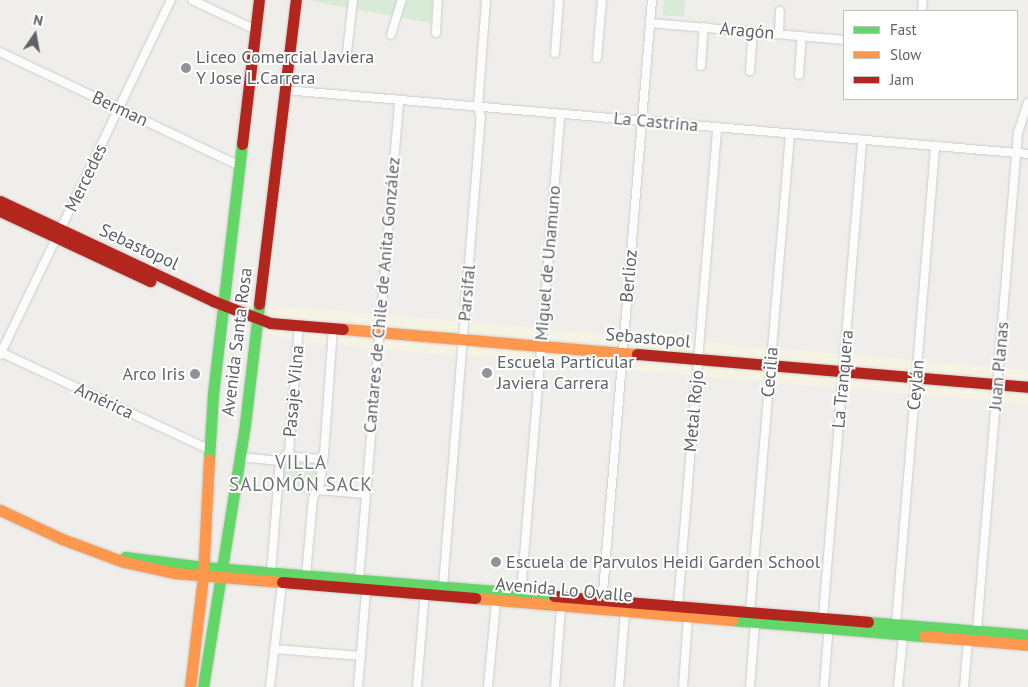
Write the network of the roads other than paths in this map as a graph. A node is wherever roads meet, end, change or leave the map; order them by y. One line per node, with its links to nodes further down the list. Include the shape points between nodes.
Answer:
1 (171, 0): 33 (street, Mercedes)
2 (192, 0): 15 (street)
3 (259, 0): 15 (main road, Avenida Santa Rosa)
4 (296, 0): 29 (main road, Avenida Santa Rosa)
5 (352, 0): 23 (street)
6 (402, 0): 19 (street, via 401,13 394,18)
7 (438, 0): 17 (street)
8 (486, 0): 32 (street, Parsifal)
9 (559, 0): 24 (street)
10 (602, 0): 25 (street)
11 (652, 0): 13 (street, Berlioz)
12 (780, 11): 18 (street)
13 (650, 23): 14 (street, Aragón); 35 (street, Berlioz)
14 (704, 27): 16 (street, Aragón); 26 (street)
15 (256, 30): 42 (main road, Avenida Santa Rosa)
16 (753, 32): 18 (street, Aragón); 27 (street)
17 (436, 33)
18 (778, 34): 20 (street, Aragón)
19 (391, 35)
20 (802, 36): 21 (street, Aragón); 28 (street)
21 (843, 40)
22 (0, 52): 33 (street, Berman)
23 (347, 52)
24 (554, 54)
25 (597, 58)
26 (701, 66)
27 (750, 71)
28 (799, 75)
29 (285, 90): 30 (street, La Castrina); 47 (main road, Avenida Santa Rosa)
30 (398, 100): 32 (street, La Castrina); 50 (street, Cantares de Chile de Anita González)
31 (1028, 103): 40 (street, Juan Planas, via 1019,127)
32 (478, 107): 34 (street, La Castrina); 51 (street, Parsifal, via 481,118)
33 (119, 108): 42 (street, Berman); 45 (street, Mercedes)
34 (560, 114): 35 (street, La Castrina); 52 (street, Miguel de Unamuno)
35 (642, 121): 36 (street, La Castrina); 54 (street, Berlioz)
36 (717, 127): 37 (street, La Castrina); 55 (street, Metal Rojo)
37 (790, 134): 38 (street, La Castrina); 56 (street, Cecilia)
38 (862, 140): 39 (street, La Castrina); 57 (street, La Tranquera)
39 (935, 146): 40 (street, La Castrina); 58 (street, Ceylán)
40 (1017, 153): 41 (street, La Castrina); 59 (street, Juan Planas)
41 (1028, 154)
42 (240, 166): 46 (main road, Avenida Santa Rosa)
43 (0, 201): 45 (main road, Sebastopol)
44 (0, 211): 45 (main road, Sebastopol)
45 (59, 234): 46 (main road, Sebastopol); 53 (street, Mercedes)
46 (222, 309): 47 (main road, Sebastopol); 61 (main road, Avenida Santa Rosa)
47 (260, 322): 48 (main road, Sebastopol); 62 (main road, Avenida Santa Rosa)
48 (299, 326): 49 (main road, Sebastopol); 63 (street, Pasaje Vilna, via 289,452)
49 (333, 329): 50 (main road, Sebastopol); 64 (street)
50 (379, 333): 51 (main road, Sebastopol); 66 (street, Cantares de Chile de Anita González)
51 (463, 340): 52 (main road, Sebastopol); 74 (street, Parsifal)
52 (541, 346): 54 (main road, Sebastopol); 77 (street, Miguel de Unamuno)
53 (0, 353): 61 (street, América)
54 (623, 353): 55 (main road, Sebastopol); 79 (street, Berlioz)
55 (698, 360): 56 (main road, Sebastopol); 80 (street, Metal Rojo)
56 (771, 366): 57 (main road, Sebastopol); 82 (street, Cecilia)
57 (843, 372): 58 (main road, Sebastopol); 84 (street, La Tranquera)
58 (916, 378): 59 (main road, Sebastopol); 87 (street, Ceylán)
59 (998, 385): 60 (main road, Sebastopol); 89 (street, Juan Planas)
60 (1028, 387)
61 (208, 449): 68 (main road, Avenida Santa Rosa)
62 (240, 457): 63 (street); 70 (main road, Avenida Santa Rosa)
63 (282, 459): 64 (street); 69 (street, Pasaje Vilna)
64 (322, 459): 65 (street)
65 (317, 490): 66 (street); 71 (street, via 313,498)
66 (366, 494): 72 (street, Cantares de Chile de Anita González)
67 (0, 510): 68 (main road, Avenida Lo Ovalle, via 101,554)
68 (203, 572): 70 (main road, Avenida Lo Ovalle); 96 (main road, Avenida Santa Rosa)
69 (271, 572): 70 (main road, Avenida Lo Ovalle); 71 (main road, Avenida Lo Ovalle)
70 (220, 573): 73 (main road, Avenida Lo Ovalle); 97 (main road, Avenida Santa Rosa)
71 (306, 575): 72 (main road, Avenida Lo Ovalle)
72 (358, 579): 76 (main road, Avenida Lo Ovalle)
73 (282, 584): 75 (main road, Avenida Lo Ovalle); 94 (street)
74 (443, 586): 76 (main road, Avenida Lo Ovalle); 77 (main road, Avenida Lo Ovalle)
75 (366, 591): 76 (main road, Avenida Lo Ovalle); 95 (street)
76 (425, 591): 78 (main road, Avenida Lo Ovalle); 100 (street)
77 (521, 592): 79 (main road, Avenida Lo Ovalle)
78 (496, 602): 81 (main road, Avenida Lo Ovalle); 101 (street)
79 (602, 605): 80 (main road, Avenida Lo Ovalle); 81 (main road, Avenida Lo Ovalle); 83 (main road, Avenida Lo Ovalle)
80 (678, 605): 82 (main road, Avenida Lo Ovalle)
81 (561, 608): 102 (street)
82 (750, 611): 84 (main road, Avenida Lo Ovalle)
83 (625, 613): 85 (main road, Avenida Lo Ovalle); 103 (street)
84 (826, 617): 87 (main road, Avenida Lo Ovalle); 88 (street, La Tranquera)
85 (688, 618): 86 (main road, Avenida Lo Ovalle); 104 (street)
86 (755, 624): 88 (main road, Avenida Lo Ovalle); 105 (street)
87 (896, 624): 89 (main road, Avenida Lo Ovalle)
88 (829, 630): 91 (main road, Avenida Lo Ovalle); 106 (street, La Tranquera)
89 (977, 630): 90 (main road, Avenida Lo Ovalle)
90 (1028, 635)
91 (903, 636): 92 (main road, Avenida Lo Ovalle); 107 (street)
92 (968, 641): 93 (main road, Avenida Lo Ovalle); 108 (street)
93 (1028, 645)
94 (274, 649): 95 (street); 98 (street)
95 (361, 656): 99 (street)
96 (190, 687)
97 (203, 687)
98 (270, 687)
99 (358, 687)
100 (417, 687)
101 (488, 687)
102 (555, 687)
103 (619, 687)
104 (682, 687)
105 (750, 687)
106 (824, 687)
107 (898, 687)
108 (964, 687)

